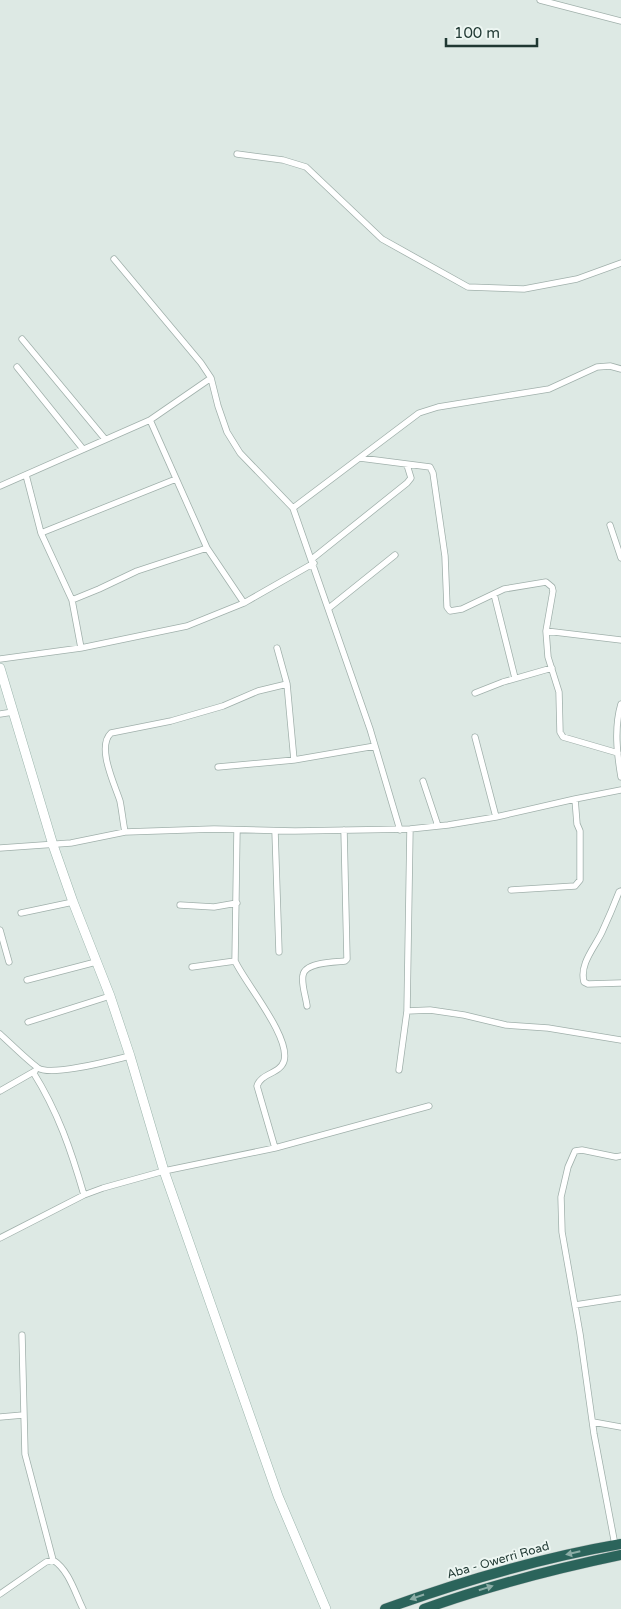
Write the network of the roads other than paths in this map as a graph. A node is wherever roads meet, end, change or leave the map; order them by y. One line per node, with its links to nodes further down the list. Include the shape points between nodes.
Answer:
1 (540, 0): 2 (street)
2 (621, 21)
3 (237, 154): 5 (street, via 283,160 306,167 382,239 468,287 524,289 577,279)
4 (114, 259): 9 (street)
5 (621, 263)
6 (22, 339): 11 (street)
7 (16, 367): 12 (street)
8 (621, 369): 13 (street, via 597,367 549,389 419,413)
9 (211, 378): 10 (street); 18 (street, via 227,432 240,453)
10 (150, 420): 11 (street); 16 (street)
11 (105, 439): 12 (street)
12 (83, 449): 15 (street)
13 (360, 458): 14 (street); 18 (street)
14 (407, 465): 24 (street, via 411,478 407,483); 25 (street, via 430,467 433,473 445,556 447,607 453,612)
15 (26, 474): 17 (street); 20 (street)
16 (176, 479): 20 (street); 21 (street)
17 (0, 486)
18 (293, 508): 24 (street)
19 (610, 525): 23 (street)
20 (41, 533): 26 (street)
21 (207, 548): 26 (street, via 137,571); 27 (street)
22 (395, 555): 28 (street)
23 (621, 558)
24 (313, 561): 27 (street); 28 (street)
25 (494, 594): 29 (street, via 504,589 550,583 553,591); 36 (street)
26 (72, 600): 31 (street)
27 (244, 603): 31 (street, via 187,626)
28 (329, 608): 43 (street)
29 (546, 630): 30 (street); 35 (street)
30 (621, 640)
31 (81, 648): 33 (street)
32 (277, 648): 37 (street)
33 (0, 659)
34 (0, 668): 40 (street)
35 (552, 668): 36 (street); 44 (street, via 559,692 560,732 563,737)
36 (515, 678): 38 (street)
37 (286, 684): 45 (street); 58 (street, via 171,722 111,733 105,745)
38 (475, 693)
39 (621, 704): 44 (street, via 617,718)
40 (12, 712): 41 (street); 59 (street)
41 (0, 714)
42 (475, 736): 51 (street)
43 (375, 746): 45 (street); 57 (street)
44 (618, 753): 47 (street)
45 (294, 760): 46 (street)
46 (218, 767)
47 (621, 777)
48 (423, 782): 52 (street)
49 (621, 790): 50 (street)
50 (576, 799): 51 (street); 61 (street, via 580,831 578,884)
51 (496, 817): 52 (street)
52 (438, 826): 53 (street)
53 (410, 829): 57 (street); 77 (street)
54 (237, 830): 55 (street); 58 (street); 64 (street)
55 (275, 830): 56 (street); 68 (street)
56 (344, 830): 57 (street); 76 (street, via 347,959 319,963 305,970 302,976)
57 (400, 830)
58 (125, 832): 59 (street)
59 (53, 845): 60 (street); 63 (street)
60 (0, 848)
61 (511, 890)
62 (621, 891): 74 (street, via 589,953 583,977 588,984)
63 (73, 902): 66 (street); 71 (street)
64 (237, 903): 65 (street, via 214,907); 69 (street)
65 (180, 905)
66 (21, 913)
67 (0, 930): 70 (street)
68 (279, 952)
69 (235, 961): 72 (street); 87 (street, via 263,1004 285,1051 283,1064 261,1078 257,1086)
70 (9, 962)
71 (96, 962): 73 (street); 75 (street)
72 (192, 967)
73 (27, 980)
74 (621, 983)
75 (110, 996): 78 (street); 81 (street)
76 (308, 1006)
77 (407, 1011): 80 (street, via 430,1010 506,1025); 83 (street)
78 (28, 1022)
79 (0, 1034): 82 (street)
80 (621, 1040)
81 (130, 1056): 82 (street, via 66,1070); 89 (street)
82 (39, 1069): 84 (street)
83 (399, 1070)
84 (33, 1072): 85 (street); 90 (street, via 64,1132)
85 (0, 1091)
86 (429, 1106): 87 (street)
87 (275, 1148): 89 (street)
88 (621, 1156): 93 (street, via 575,1151 568,1167 561,1197 562,1232)
89 (164, 1171): 90 (street); 104 (street, via 275,1488)
90 (84, 1195): 91 (street)
91 (0, 1238)
92 (621, 1298): 93 (street)
93 (574, 1305): 97 (street)
94 (22, 1335): 95 (street)
95 (23, 1415): 96 (street); 101 (street, via 27,1463)
96 (0, 1417)
97 (593, 1422): 98 (street); 99 (street)
98 (621, 1427)
99 (618, 1544): 105 (highway, Aba - Owerri Road, one-way to 105, via 502,1570)
100 (621, 1555): 106 (highway, Aba - Owerri Road, one-way to 100, via 519,1578)
101 (53, 1560): 102 (street); 103 (street, via 67,1576)
102 (0, 1594)
103 (83, 1609)
104 (326, 1609)
105 (385, 1609)
106 (424, 1609)

